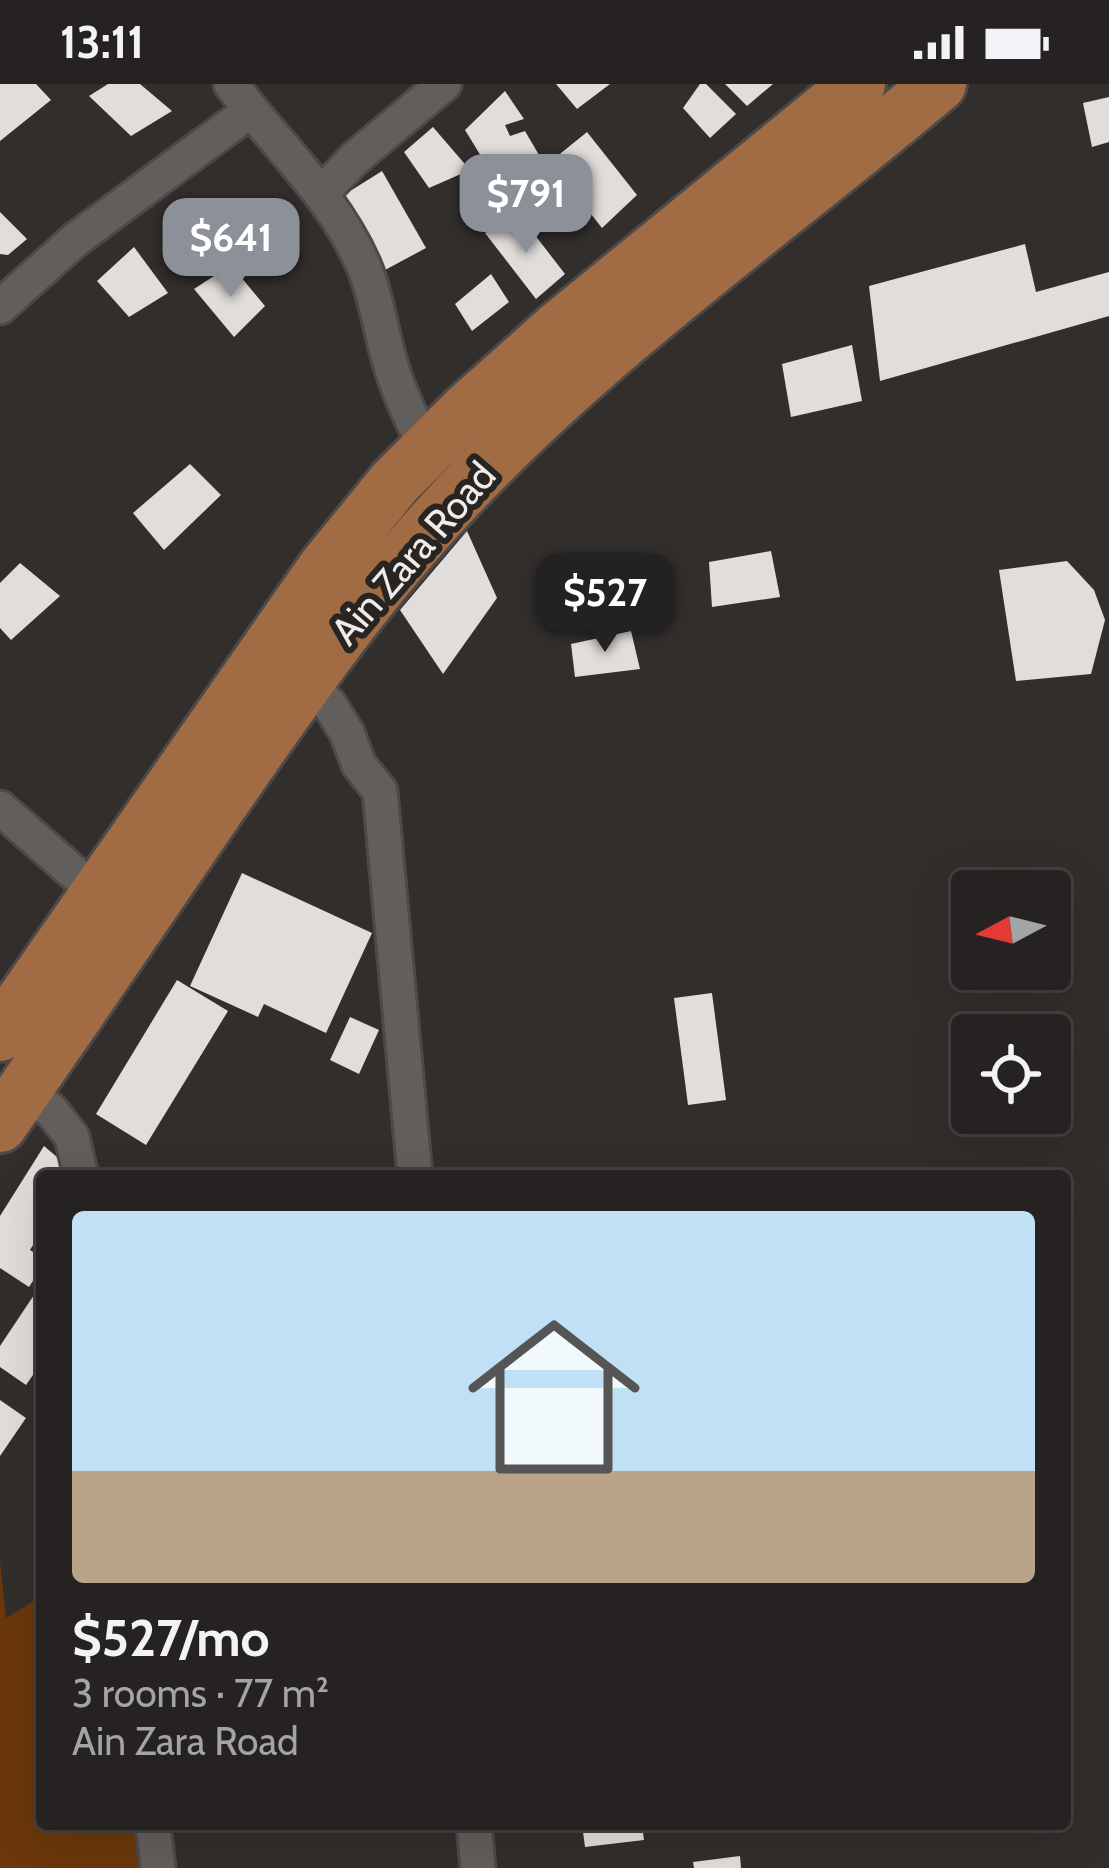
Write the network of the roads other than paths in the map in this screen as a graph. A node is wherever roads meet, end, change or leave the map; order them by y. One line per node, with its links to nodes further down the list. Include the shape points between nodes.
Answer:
1 (444, 84): 5 (street)
2 (858, 84): 7 (main road, Ain Zara Road)
3 (939, 84): 8 (main road, Ain Zara Road, via 644,323 514,440 405,554)
4 (240, 97): 5 (street); 6 (street)
5 (322, 193): 7 (street, via 363,266 393,373)
6 (0, 307)
7 (426, 449): 10 (main road, Ain Zara Road, via 325,568)
8 (306, 680): 12 (main road, Ain Zara Road); 14 (street, via 380,791)
9 (0, 808): 10 (street)
10 (98, 893): 11 (main road, Ain Zara Road)
11 (0, 1034)
12 (12, 1108): 13 (street, via 50,1108 72,1137)
13 (80, 1170)
14 (415, 1170)
15 (154, 1830): 17 (street)
16 (475, 1830): 18 (street)
17 (158, 1868)
18 (478, 1868)

